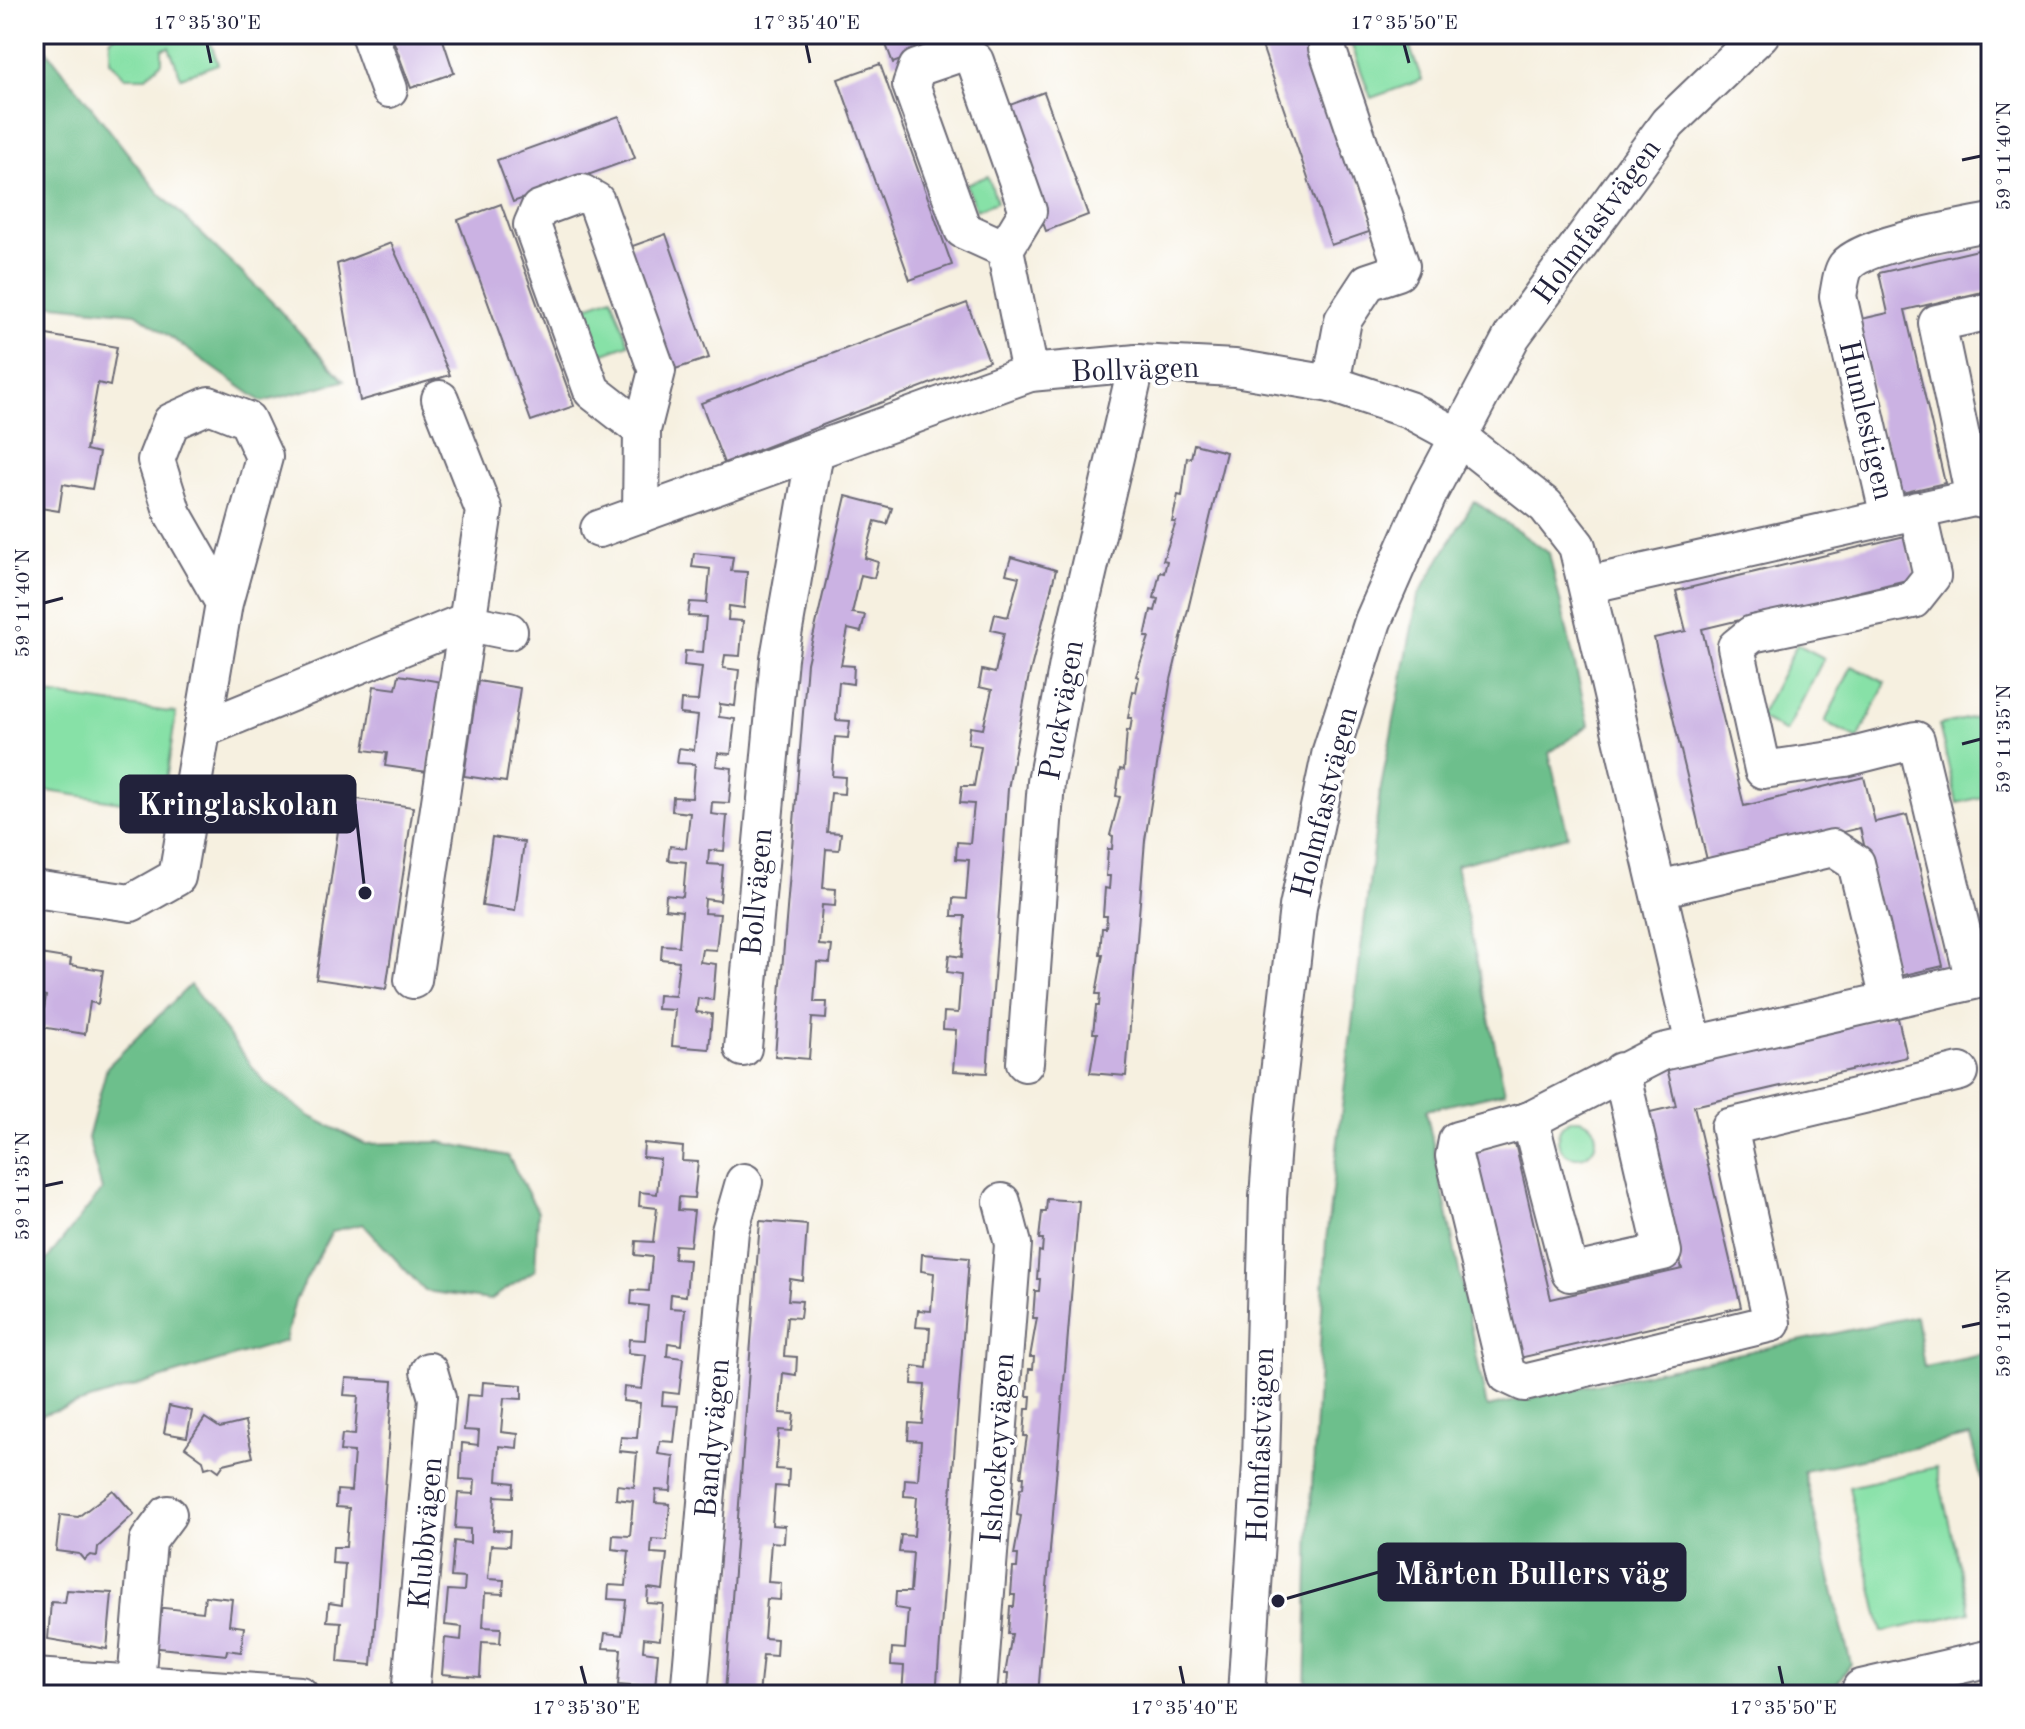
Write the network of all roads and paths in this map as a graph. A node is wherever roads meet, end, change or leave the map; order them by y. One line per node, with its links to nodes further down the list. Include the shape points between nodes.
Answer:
1 (369, 34): 4 (street)
2 (1334, 34): 10 (street, via 1327,48 1401,266 1398,272 1368,282 1343,320)
3 (1761, 34): 13 (street, Holmfastvägen, via 1668,123 1512,336)
4 (389, 89)
5 (1991, 222): 17 (street, Humlestigen, via 1860,254 1846,266 1838,296)
6 (1005, 249): 6 (street, via 963,230 911,85 917,68 961,53 975,61 1028,211); 9 (street)
7 (1991, 311): 15 (street, via 1937,323)
8 (1137, 363): 9 (street, Bollvägen); 10 (street, Bollvägen, via 1235,368); 30 (street, Puckvägen, via 1072,642 1046,782)
9 (1030, 373): 14 (street, Bollvägen)
10 (1331, 384): 13 (street, Bollvägen, via 1409,410)
11 (440, 399): 21 (street, via 484,511)
12 (642, 430): 12 (street, via 592,391 532,225 539,209 582,193 596,201 657,371); 16 (street)
13 (1457, 436): 19 (street, via 1546,506 1577,546); 45 (street, Holmfastvägen, via 1373,621 1331,751 1298,907 1268,1197 1261,1463)
14 (815, 452): 16 (street, Bollvägen); 29 (street, Bollvägen, via 779,658)
15 (1982, 500): 17 (street)
16 (641, 514): 18 (street, Bollvägen)
17 (1903, 514): 19 (street, Humlestigen); 27 (street, via 1932,576 1913,600 1752,634 1736,647 1763,770 1845,758 1916,740 1974,981)
18 (599, 529)
19 (1587, 585): 25 (street)
20 (224, 603): 20 (street, via 264,457 247,420 209,405 171,422 156,460 173,514); 23 (street)
21 (464, 622): 22 (street); 23 (street); 26 (street)
22 (509, 631)
23 (203, 729): 24 (street, via 177,877 131,903)
24 (34, 889)
25 (1659, 889): 27 (street, via 1833,848 1856,863); 28 (street)
26 (413, 980)
27 (1889, 1000): 28 (street)
28 (1694, 1044): 31 (street)
29 (743, 1048)
30 (1025, 1063)
31 (1621, 1071): 33 (street); 33 (street, via 1663,1252 1570,1273)
32 (1960, 1072): 33 (street, via 1729,1127 1772,1323 1524,1383 1507,1375 1454,1156 1457,1140)
33 (1530, 1120)
34 (744, 1182): 43 (street, Bandyvägen, via 730,1231)
35 (1002, 1202): 44 (street, Ishockeyvägen, via 1013,1244)
36 (429, 1371): 42 (street, Klubbvägen, via 437,1398)
37 (168, 1514): 40 (street, via 148,1541)
38 (1991, 1658): 46 (street, via 1861,1688)
39 (34, 1677): 40 (street)
40 (136, 1690): 41 (street)
41 (300, 1695)
42 (410, 1695)
43 (689, 1695)
44 (978, 1695)
45 (1246, 1695)
46 (1862, 1695)

